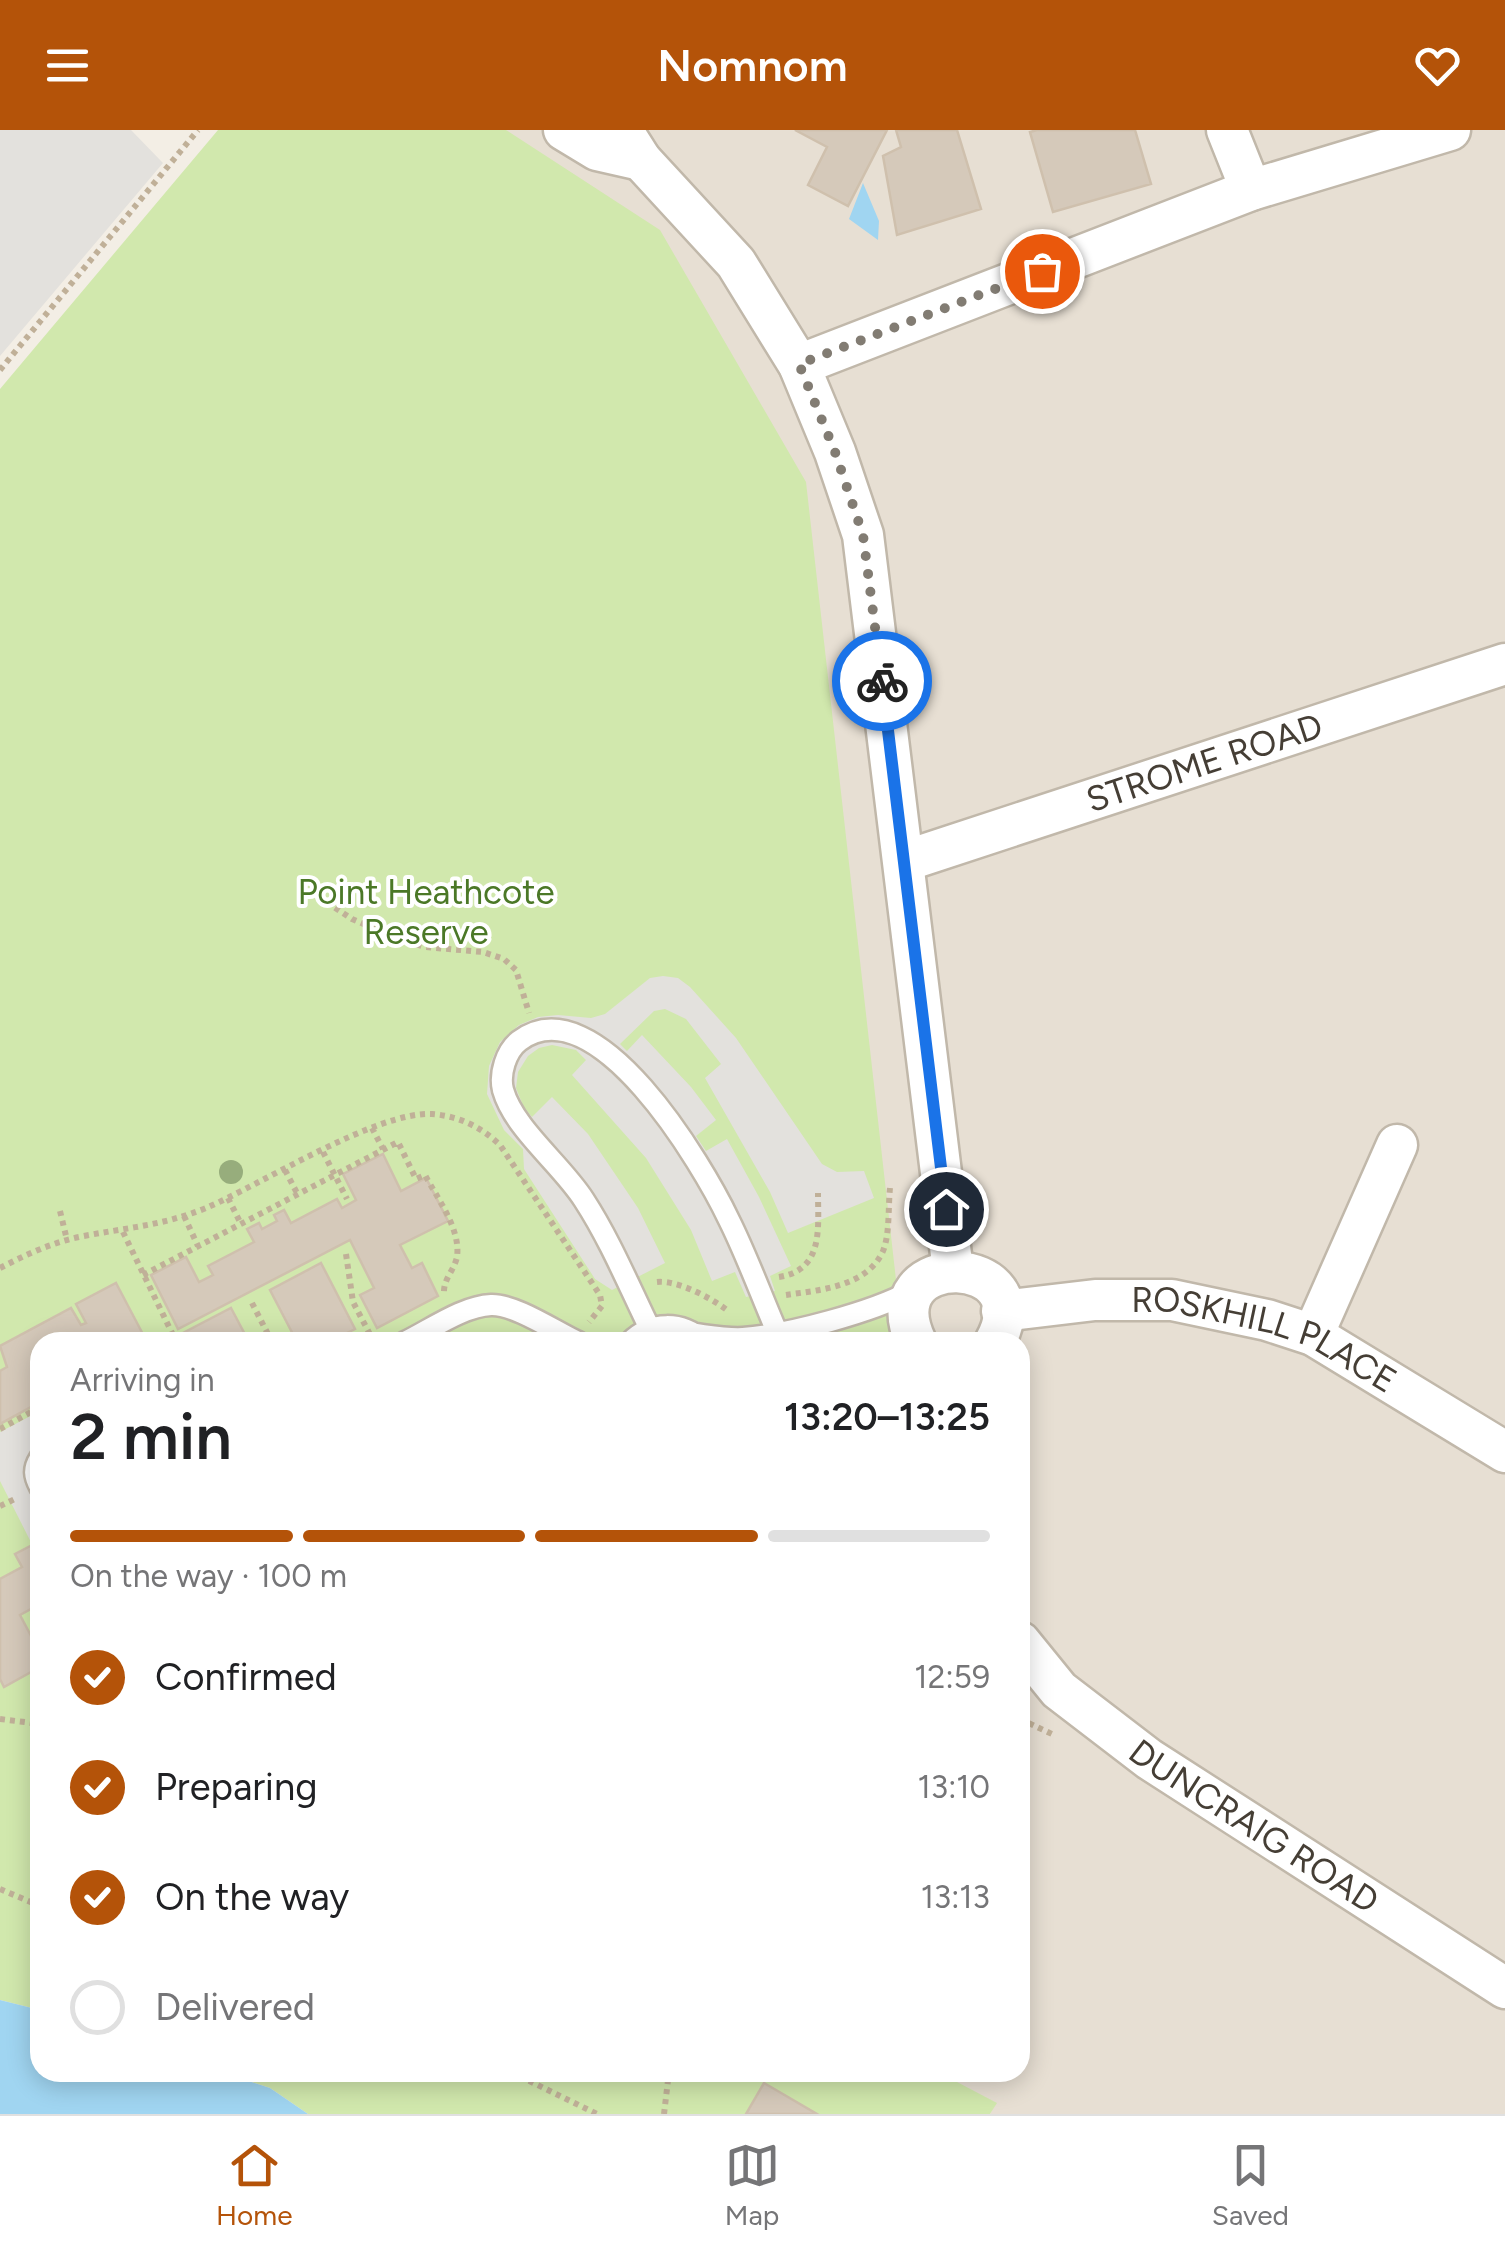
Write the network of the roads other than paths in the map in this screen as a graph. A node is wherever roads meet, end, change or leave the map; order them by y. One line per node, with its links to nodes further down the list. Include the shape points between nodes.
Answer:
1 (564, 130): 4 (street, via 597,150)
2 (1227, 130): 5 (street)
3 (1450, 130): 5 (street)
4 (631, 145): 6 (street, via 736,263)
5 (1251, 190): 6 (street)
6 (799, 364): 8 (street, via 863,535)
7 (1505, 664): 8 (street, STROME ROAD)
8 (905, 861): 10 (street)
9 (1398, 1144): 19 (street)
10 (937, 1278): 11 (street, via 964,1270 985,1280 996,1292); 17 (lane, via 886,1305); 18 (street, via 909,1314)
11 (999, 1327): 19 (street, ROSKHILL PLACE, via 1095,1300 1172,1300)
12 (650, 1329): 15 (lane); 16 (lane); 17 (lane, via 584,1199 514,1114 502,1088 511,1049 535,1033 584,1037 646,1092 728,1218)
13 (425, 1332): 14 (lane, via 493,1304)
14 (570, 1332)
15 (645, 1332)
16 (684, 1332)
17 (777, 1332)
18 (914, 1332)
19 (1313, 1335): 20 (street, ROSKHILL PLACE)
20 (1505, 1452)
21 (1030, 1654): 22 (street, DUNCRAIG ROAD, via 1059,1690 1150,1760)
22 (1505, 1988)

